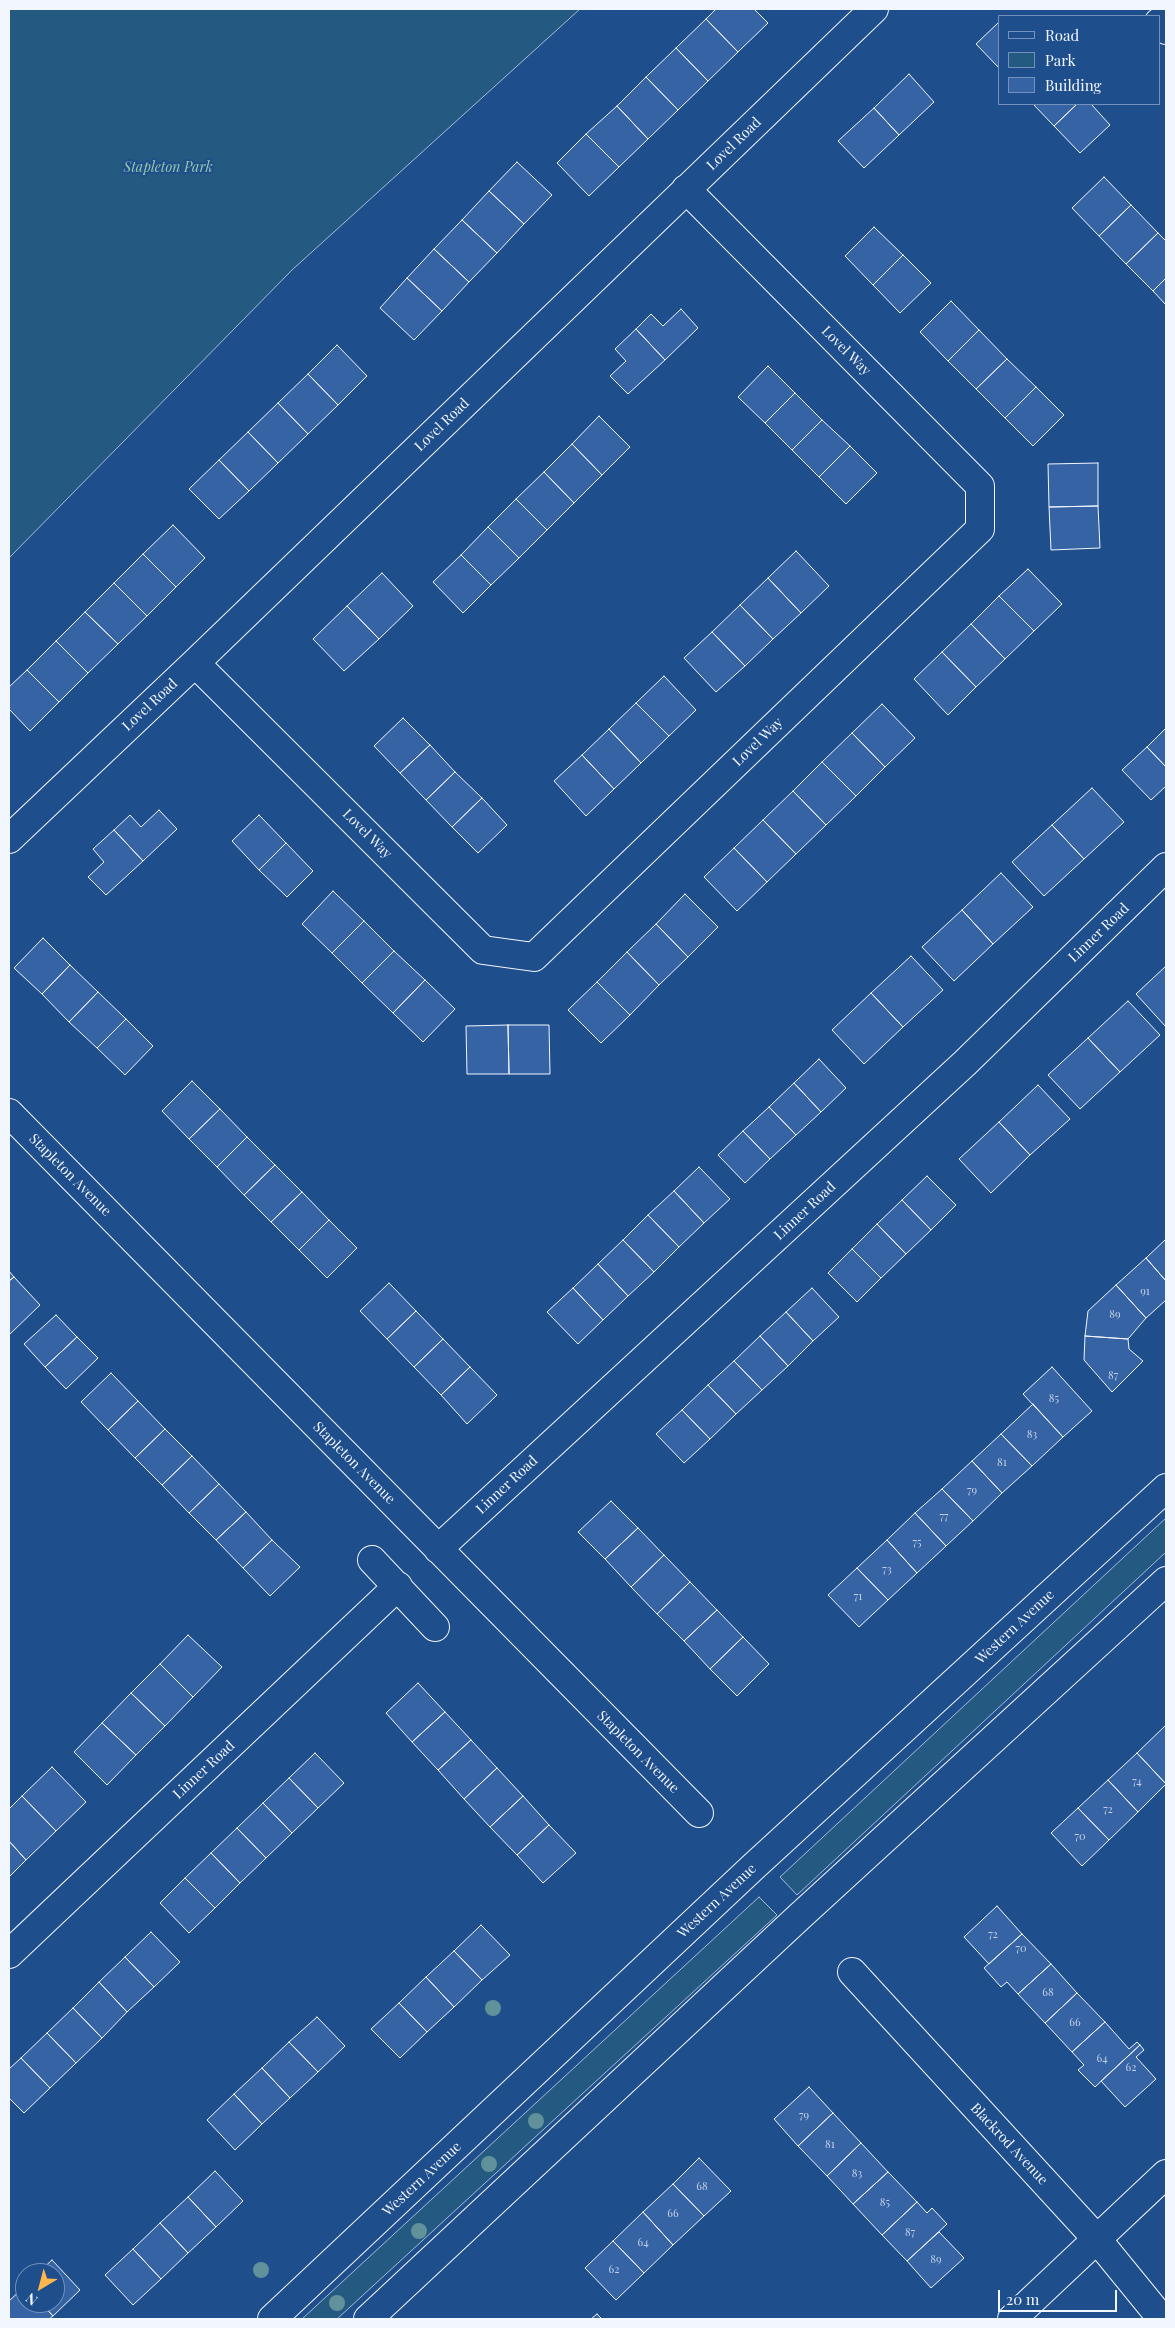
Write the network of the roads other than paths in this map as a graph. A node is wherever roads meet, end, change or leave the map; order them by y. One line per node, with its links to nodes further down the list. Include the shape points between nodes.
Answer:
1 (874, 9): 2 (street, Lovel Road)
2 (686, 189): 3 (street, Lovel Road); 3 (street, Lovel Way, via 980,486 980,528 534,957 483,950)
3 (195, 663): 4 (street, Lovel Road)
4 (9, 839)
5 (1166, 867): 8 (street, Linner Road, via 965,1063)
6 (9, 1113): 8 (street, Stapleton Avenue)
7 (1166, 1488): 18 (street, Western Avenue, via 752,1868)
8 (438, 1549): 13 (street, Stapleton Avenue)
9 (372, 1560): 11 (street)
10 (1166, 1581): 19 (street)
11 (398, 1586): 12 (street); 14 (street, Linner Road)
12 (435, 1627)
13 (699, 1813)
14 (9, 1954)
15 (852, 1972): 17 (street, Blackrod Avenue)
16 (1166, 2174): 17 (street)
17 (1096, 2238): 20 (street); 21 (street, Blackrod Avenue)
18 (272, 2319)
19 (368, 2319)
20 (1012, 2319)
21 (1162, 2319)

